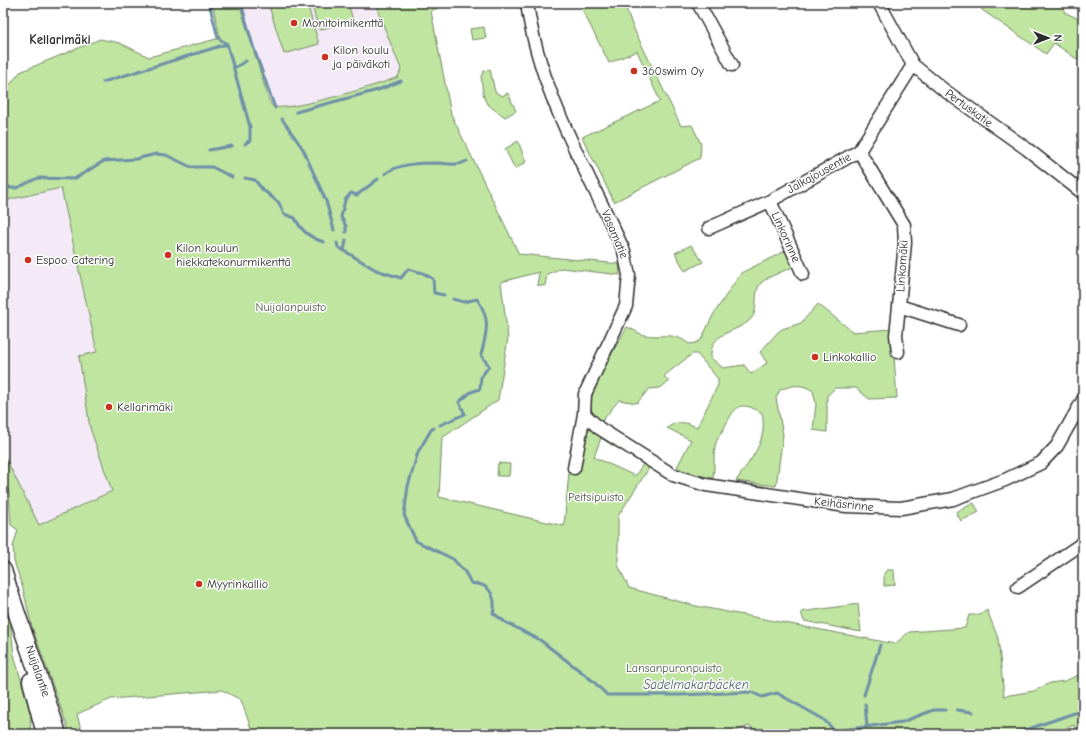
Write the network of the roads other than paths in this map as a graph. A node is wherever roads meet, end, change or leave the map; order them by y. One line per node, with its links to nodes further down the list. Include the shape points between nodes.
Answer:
1 (527, 3): 15 (street, Vasamatie, via 534,42 550,90 624,251 629,275 626,306 585,394)
2 (698, 3): 4 (street)
3 (879, 3): 5 (street, Pertuskatie)
4 (732, 65)
5 (913, 65): 6 (street, Jalkajousentie); 7 (street, Pertuskatie)
6 (859, 151): 8 (street, Jalkajousentie); 11 (street, Linkomäki, via 904,225 905,243)
7 (1083, 192)
8 (770, 201): 9 (street, Jalkajousentie); 10 (street, Linkorinne)
9 (709, 228)
10 (803, 274)
11 (899, 306): 12 (street, Linkomäki); 13 (street, via 896,335)
12 (959, 325)
13 (898, 352)
14 (1083, 400): 15 (street, Keihäsrinne, via 1057,446 1041,463 1005,480 953,499 888,508 838,505 706,485 684,479 673,475 599,428)
15 (584, 414): 16 (street, Vasamatie)
16 (574, 468)
17 (1083, 543): 19 (street)
18 (3, 570): 20 (main road, Nuijalantie)
19 (1018, 587)
20 (15, 610): 21 (main road, Nuijalantie, via 17,630); 22 (main road, Nuijalantie)
21 (45, 734)
22 (58, 734)

